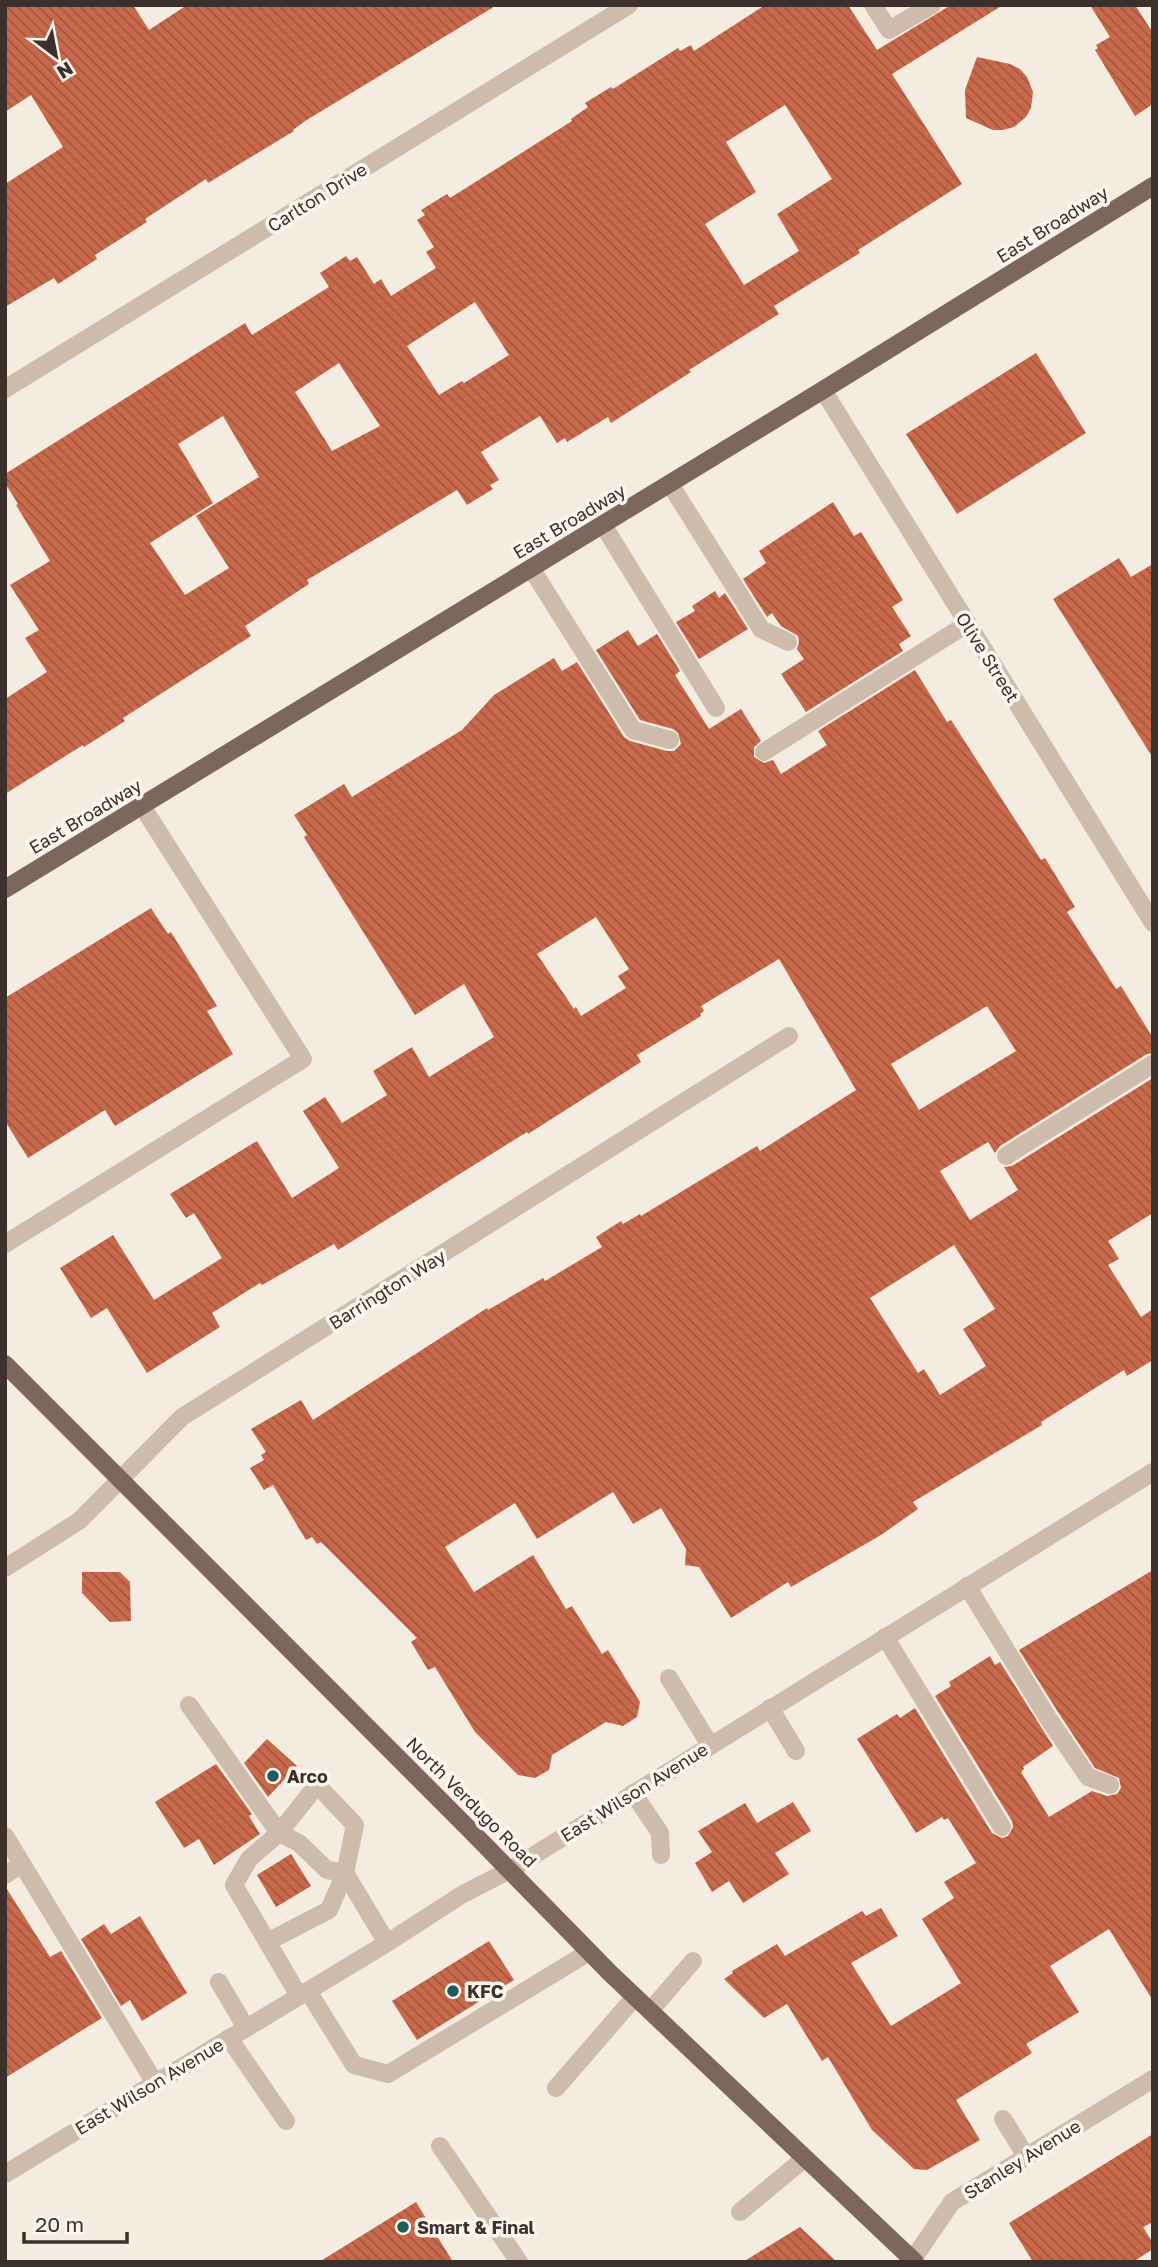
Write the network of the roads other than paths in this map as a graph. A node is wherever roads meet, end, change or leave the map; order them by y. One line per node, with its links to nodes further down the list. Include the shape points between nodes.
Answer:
1 (629, 5): 5 (street, Carlton Drive)
2 (873, 5): 3 (street, via 888,30)
3 (932, 5)
4 (1153, 186): 6 (main road, East Broadway)
5 (5, 389)
6 (822, 390): 7 (main road, East Broadway); 10 (street, Olive Street)
7 (670, 484): 8 (main road, East Broadway); 11 (street, via 761,629)
8 (603, 525): 9 (main road, East Broadway); 12 (street)
9 (531, 568): 13 (street, via 633,730); 15 (main road, East Broadway)
10 (967, 624): 14 (street); 17 (street, Olive Street)
11 (788, 642)
12 (716, 708)
13 (670, 740)
14 (764, 752)
15 (142, 806): 16 (main road, East Broadway); 21 (street, via 303,1059)
16 (5, 889)
17 (1153, 923)
18 (789, 1036): 24 (street, Barrington Way, via 182,1417)
19 (1153, 1064): 20 (street)
20 (1006, 1156)
21 (6, 1241)
22 (5, 1364): 24 (main road, North Verdugo Road)
23 (1153, 1472): 26 (street, East Wilson Avenue)
24 (122, 1479): 25 (street, Barrington Way, via 79,1521); 40 (main road, North Verdugo Road)
25 (5, 1568)
26 (967, 1587): 27 (street, East Wilson Avenue); 33 (street, via 1088,1777)
27 (885, 1637): 30 (street, East Wilson Avenue); 35 (street)
28 (669, 1678): 31 (street)
29 (189, 1705): 36 (street)
30 (770, 1708): 31 (street, East Wilson Avenue); 32 (street)
31 (710, 1745): 34 (street, East Wilson Avenue)
32 (796, 1751)
33 (1110, 1785)
34 (633, 1793): 38 (street, via 660,1833); 40 (street, East Wilson Avenue)
35 (1002, 1827)
36 (279, 1833): 42 (street, via 299,1843 327,1870); 42 (street, via 317,1785 355,1825); 43 (street, via 249,1859 234,1885)
37 (5, 1836): 39 (street)
38 (661, 1856)
39 (22, 1864): 41 (street); 54 (street)
40 (510, 1870): 44 (street, East Wilson Avenue); 45 (main road, North Verdugo Road)
41 (5, 1874)
42 (345, 1874): 43 (street, via 329,1910); 44 (street)
43 (267, 1942): 48 (street)
44 (387, 1943): 48 (street, East Wilson Avenue)
45 (589, 1952): 48 (street, via 388,2074 354,2065); 49 (main road, North Verdugo Road)
46 (694, 1961): 50 (street)
47 (219, 1982): 51 (street)
48 (304, 1994): 51 (street, East Wilson Avenue)
49 (635, 1997): 50 (main road, North Verdugo Road); 55 (street)
50 (650, 2011): 60 (main road, North Verdugo Road)
51 (246, 2028): 52 (street, East Wilson Avenue)
52 (229, 2038): 54 (street, East Wilson Avenue); 57 (street)
53 (1153, 2079): 59 (street, Stanley Avenue)
54 (155, 2083): 61 (street, East Wilson Avenue)
55 (556, 2088)
56 (1003, 2119): 59 (street)
57 (286, 2121)
58 (440, 2147): 64 (street)
59 (1026, 2157): 63 (street, Stanley Avenue, via 952,2202)
60 (805, 2158): 62 (street); 63 (main road, North Verdugo Road)
61 (5, 2174)
62 (740, 2212)
63 (913, 2261)
64 (519, 2262)

